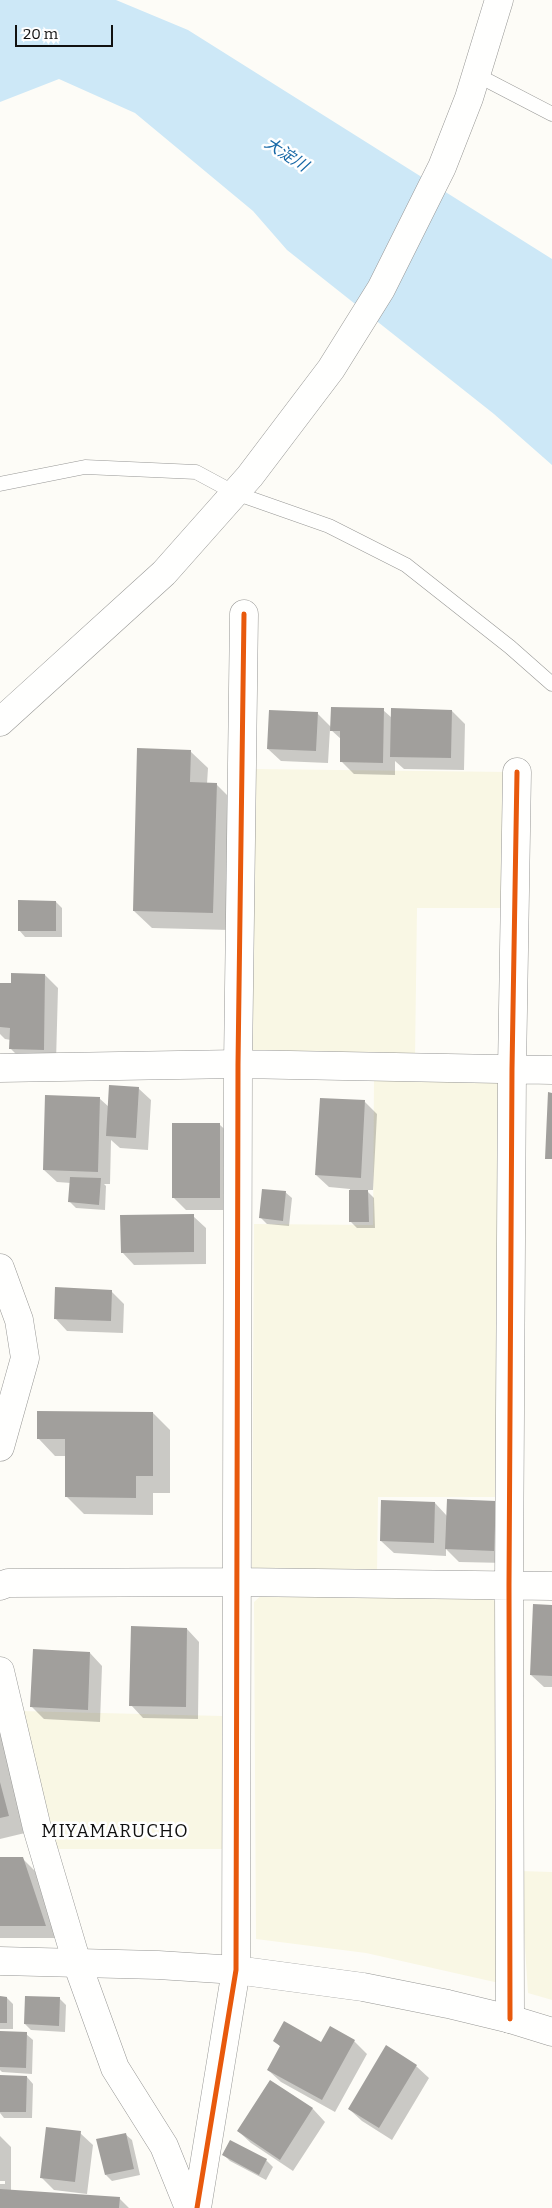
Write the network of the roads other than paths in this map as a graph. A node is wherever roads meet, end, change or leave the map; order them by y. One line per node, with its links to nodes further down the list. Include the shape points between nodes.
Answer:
1 (499, 0): 2 (street)
2 (472, 86): 3 (lane); 5 (street, via 442,167 381,289 331,369)
3 (552, 114)
4 (0, 484): 5 (lane, via 85,466 196,472)
5 (243, 485): 7 (lane, via 406,565); 8 (street, via 164,573)
6 (244, 614): 10 (street)
7 (552, 684)
8 (0, 722)
9 (517, 772): 12 (street)
10 (238, 1064): 11 (street); 12 (street); 17 (street)
11 (0, 1068)
12 (512, 1069): 13 (street); 18 (street)
13 (552, 1070)
14 (0, 1268): 15 (street)
15 (10, 1320): 16 (street, via 25,1358)
16 (0, 1448)
17 (238, 1582): 18 (street); 19 (street, via 8,1583); 24 (street)
18 (509, 1585): 20 (street); 25 (street)
19 (0, 1586)
20 (552, 1586)
21 (0, 1671): 23 (street, via 37,1828)
22 (0, 1961): 23 (street)
23 (77, 1963): 24 (street); 27 (street, via 115,2068 164,2146)
24 (236, 1970): 25 (street, via 363,1987); 28 (street)
25 (510, 2019): 26 (street)
26 (552, 2032)
27 (189, 2208)
28 (197, 2208)

